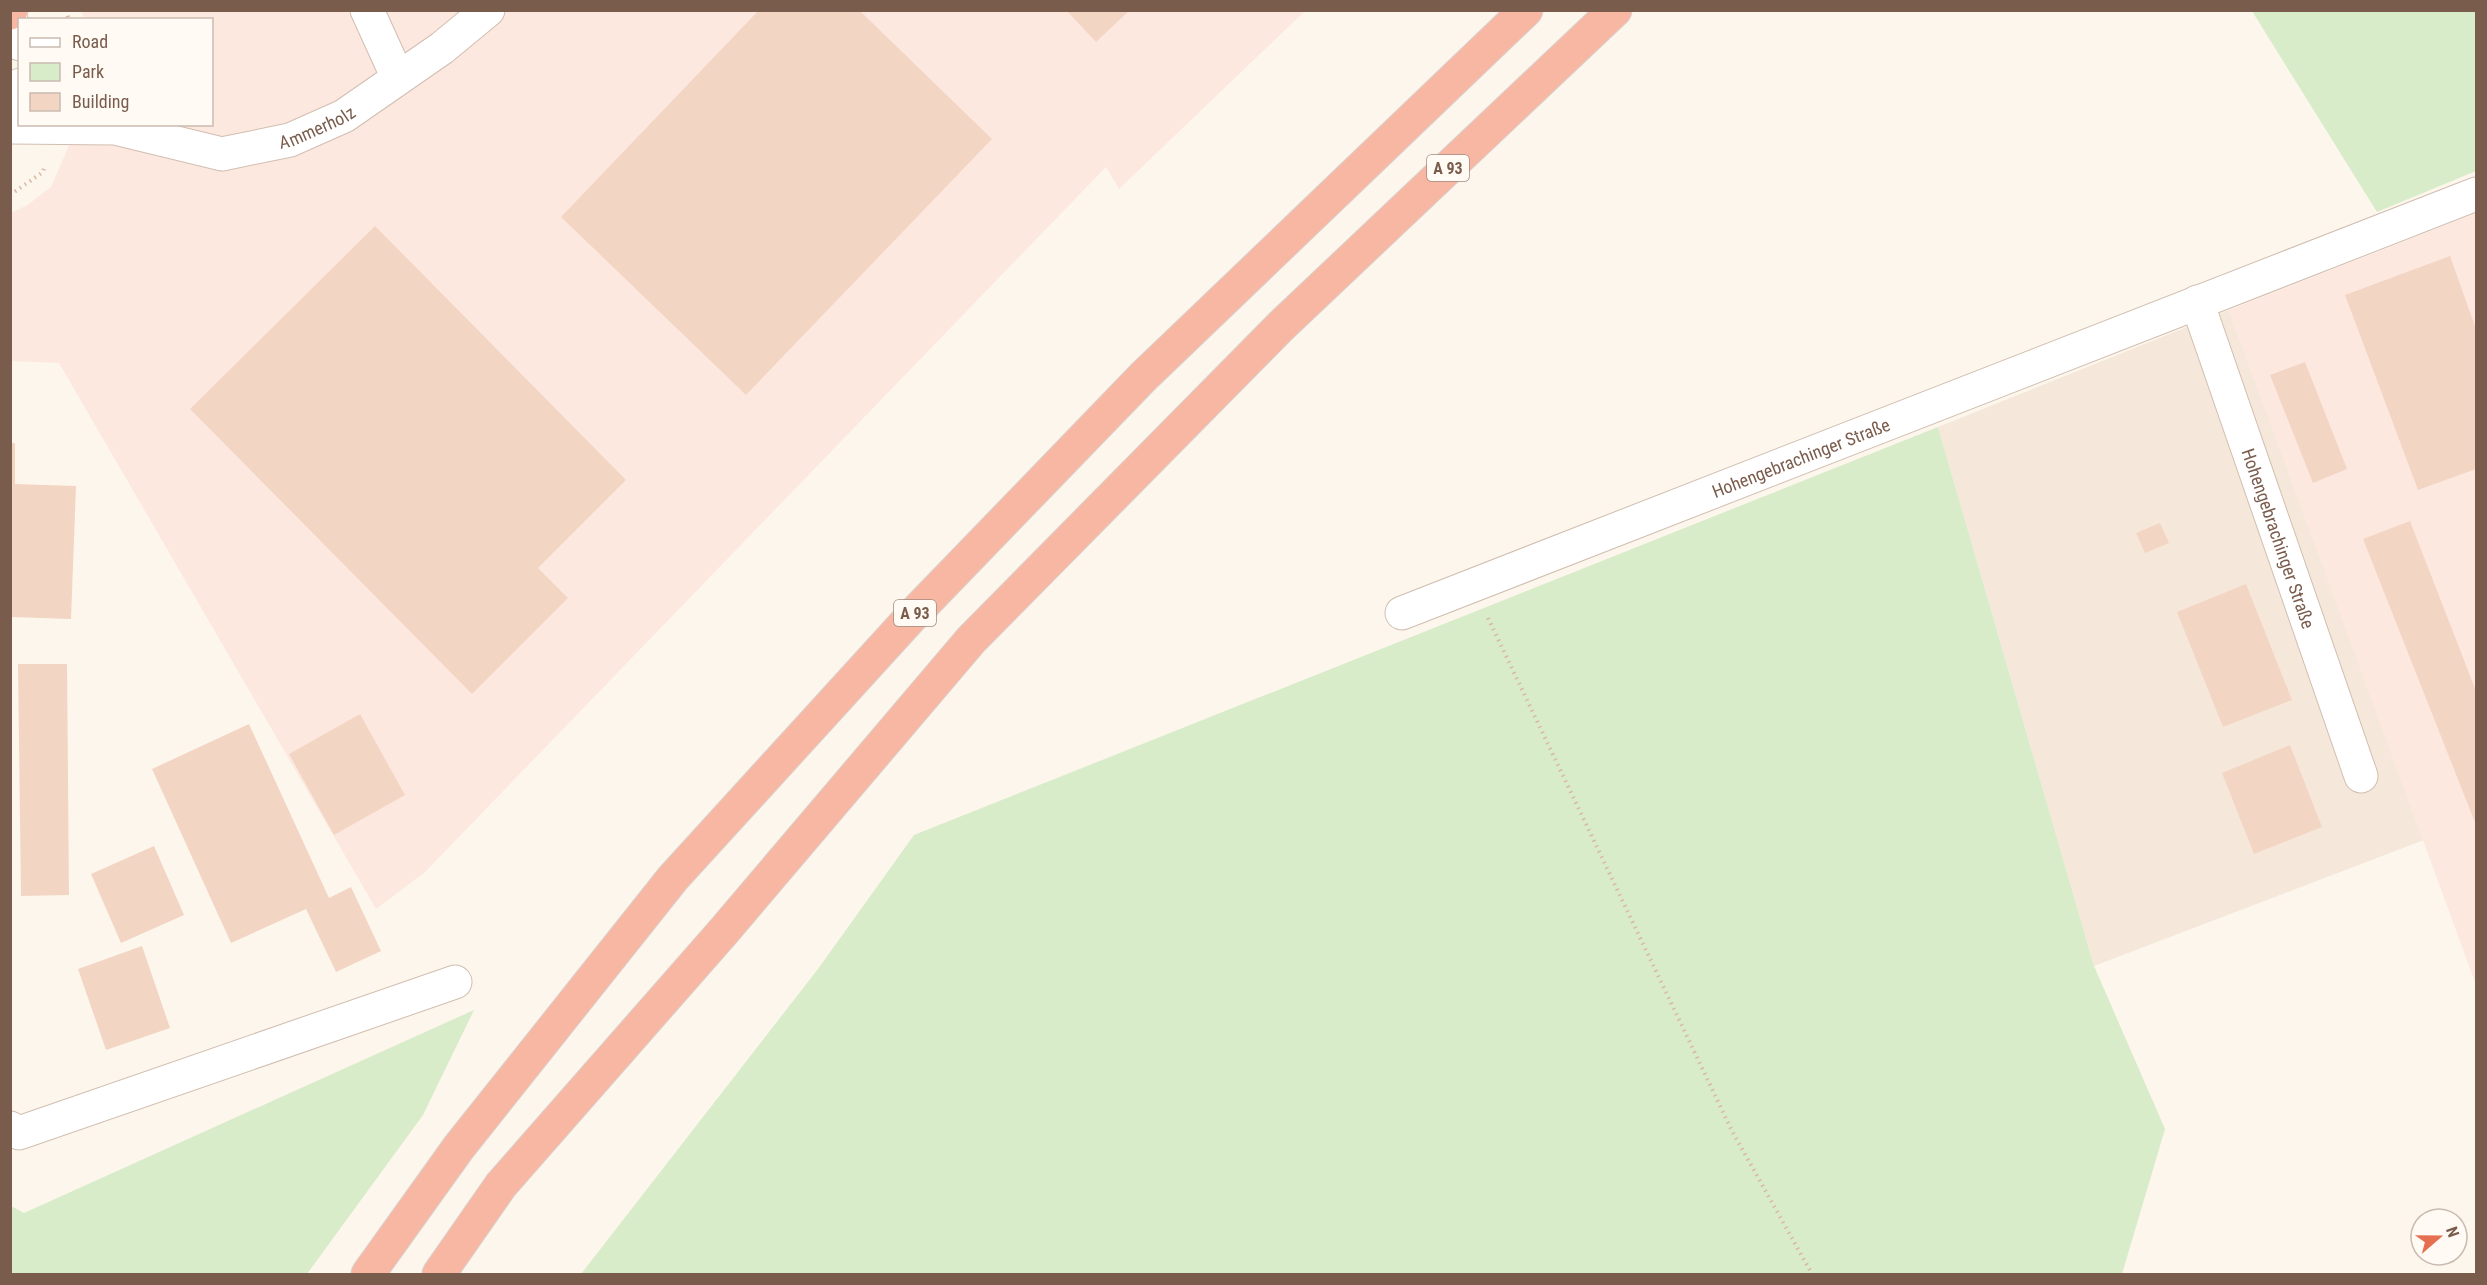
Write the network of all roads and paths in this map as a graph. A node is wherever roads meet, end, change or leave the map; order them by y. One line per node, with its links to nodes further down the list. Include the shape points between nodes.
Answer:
1 (368, 10): 7 (street)
2 (488, 10): 7 (street, Ammerholz)
3 (1526, 10): 19 (highway, A 93, via 1143,377 912,616 673,878 459,1147)
4 (1615, 10): 20 (highway, A 93, via 1281,326 971,640 501,1185)
5 (10, 18): 6 (street)
6 (18, 39)
7 (398, 78): 11 (street, Ammerholz, via 345,116 290,140 222,154)
8 (18, 93): 9 (street)
9 (10, 109)
10 (10, 126): 11 (street, Ammerholz)
11 (113, 126)
12 (2476, 194): 13 (street, Hohengebrachinger Straße)
13 (2197, 302): 14 (street, Hohengebrachinger Straße); 16 (street, Hohengebrachinger Straße)
14 (1472, 585): 15 (street, Hohengebrachinger Straße); 21 (path, via 1732,1131)
15 (1402, 613)
16 (2361, 776)
17 (455, 982): 18 (street, via 19,1133)
18 (10, 1128)
19 (368, 1275)
20 (439, 1275)
21 (1812, 1275)

